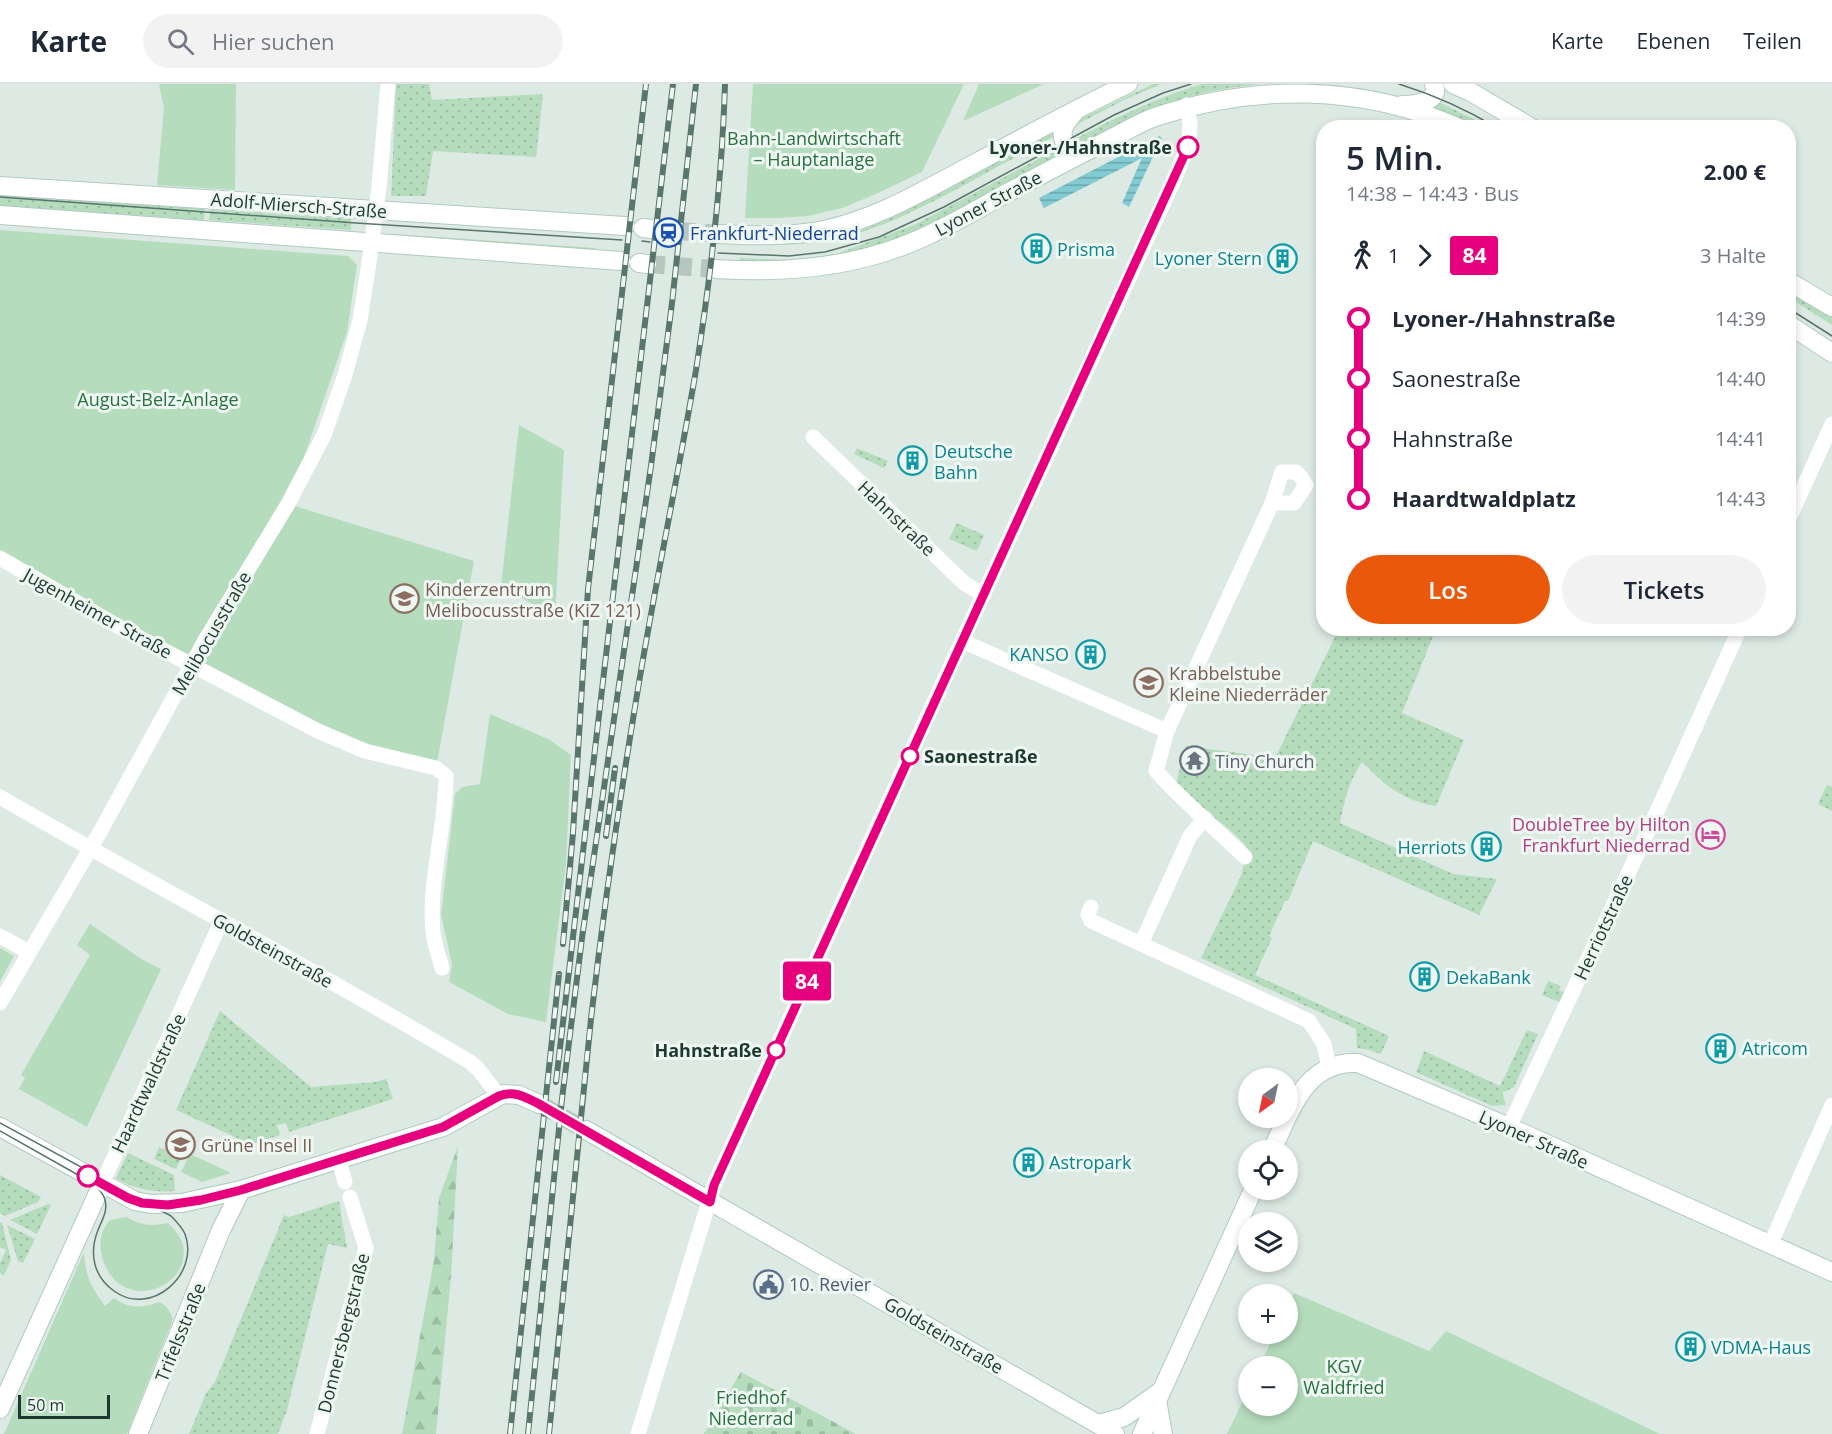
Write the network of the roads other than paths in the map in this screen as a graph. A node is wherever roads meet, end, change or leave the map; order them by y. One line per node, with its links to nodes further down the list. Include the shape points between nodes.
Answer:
1 (388, 84): 12 (street, Melibocusstraße)
2 (1128, 84): 7 (main road)
3 (1434, 84): 6 (main road, via 1434,96 1426,101)
4 (1453, 84): 9 (main road)
5 (1187, 105): 6 (main road, Lyoner Straße, via 1278,88 1336,91); 10 (main road, Lyoner Straße); 28 (street, via 1191,134 1188,147)
6 (1397, 105): 8 (main road, Lyoner Straße)
7 (1076, 110): 10 (main road, via 1061,132 1068,148); 15 (main road, via 914,196 848,224 799,234)
8 (1437, 120)
9 (1518, 120)
10 (1081, 153): 18 (main road, Lyoner Straße, via 931,234 885,252 799,268)
11 (0, 186): 12 (main road, Adolf-Miersch-Straße)
12 (376, 211): 14 (main road, Adolf-Miersch-Straße); 16 (street, Melibocusstraße)
13 (0, 215): 16 (main road, Adolf-Miersch-Straße)
14 (625, 226)
15 (719, 234)
16 (371, 243): 17 (main road, Adolf-Miersch-Straße); 31 (street, Melibocusstraße, via 355,342 324,435 288,504)
17 (621, 261)
18 (716, 269)
19 (1796, 286): 20 (main road)
20 (1832, 307)
21 (1796, 329): 22 (main road)
22 (1832, 353)
23 (1832, 424): 26 (street)
24 (813, 437): 28 (street, Hahnstraße, via 964,583)
25 (1272, 503): 32 (street)
26 (1796, 503)
27 (0, 558): 31 (street, Jugenheimer Straße)
28 (984, 595): 30 (street)
29 (1736, 636): 49 (street, Herriotstraße)
30 (962, 641): 32 (street); 59 (street, via 714,1185)
31 (192, 664): 35 (street, Melibocusstraße); 42 (street, Jugenheimer Straße, via 318,731 365,751 436,768 446,776 432,918)
32 (1167, 731): 34 (street, via 1156,771)
33 (0, 797): 35 (street, Goldsteinstraße)
34 (1205, 818): 36 (street); 40 (street, via 1190,836)
35 (89, 848): 38 (street, Goldsteinstraße); 41 (street, Melibocusstraße)
36 (1245, 857)
37 (1091, 907): 40 (street, via 1091,921)
38 (221, 922): 45 (street, Goldsteinstraße, via 470,1062); 54 (street, Haardtwaldstraße)
39 (0, 936): 41 (street)
40 (1141, 944): 44 (street, via 1309,1021 1324,1044)
41 (29, 952): 43 (street, Melibocusstraße)
42 (442, 968)
43 (0, 1004)
44 (1329, 1067): 49 (main road, Lyoner Straße, via 1358,1063); 51 (main road, via 1301,1092)
45 (499, 1096): 46 (main road, via 514,1094); 52 (main road, via 443,1127)
46 (539, 1104)
47 (1832, 1105): 61 (street)
48 (0, 1127): 54 (main road)
49 (1509, 1127): 61 (main road, Lyoner Straße)
50 (586, 1131): 59 (main road, Goldsteinstraße)
51 (1277, 1140)
52 (339, 1160): 53 (street); 55 (main road)
53 (345, 1182)
54 (102, 1184): 57 (main road, via 142,1203 168,1205); 64 (main road, Haardtwaldstraße)
55 (241, 1190): 57 (main road); 60 (main road, Trifelsstraße)
56 (350, 1197): 67 (street, Donnersbergstraße, via 366,1248)
57 (201, 1200): 60 (main road, via 218,1213)
58 (1248, 1200): 63 (main road)
59 (710, 1202): 65 (main road, Goldsteinstraße); 68 (street)
60 (221, 1230): 66 (main road, Trifelsstraße)
61 (1770, 1245): 62 (main road, Lyoner Straße)
62 (1832, 1272)
63 (1160, 1395): 65 (main road); 69 (main road); 70 (main road)
64 (0, 1409)
65 (1099, 1427)
66 (138, 1434)
67 (317, 1434)
68 (638, 1434)
69 (1142, 1434)
70 (1163, 1434)

